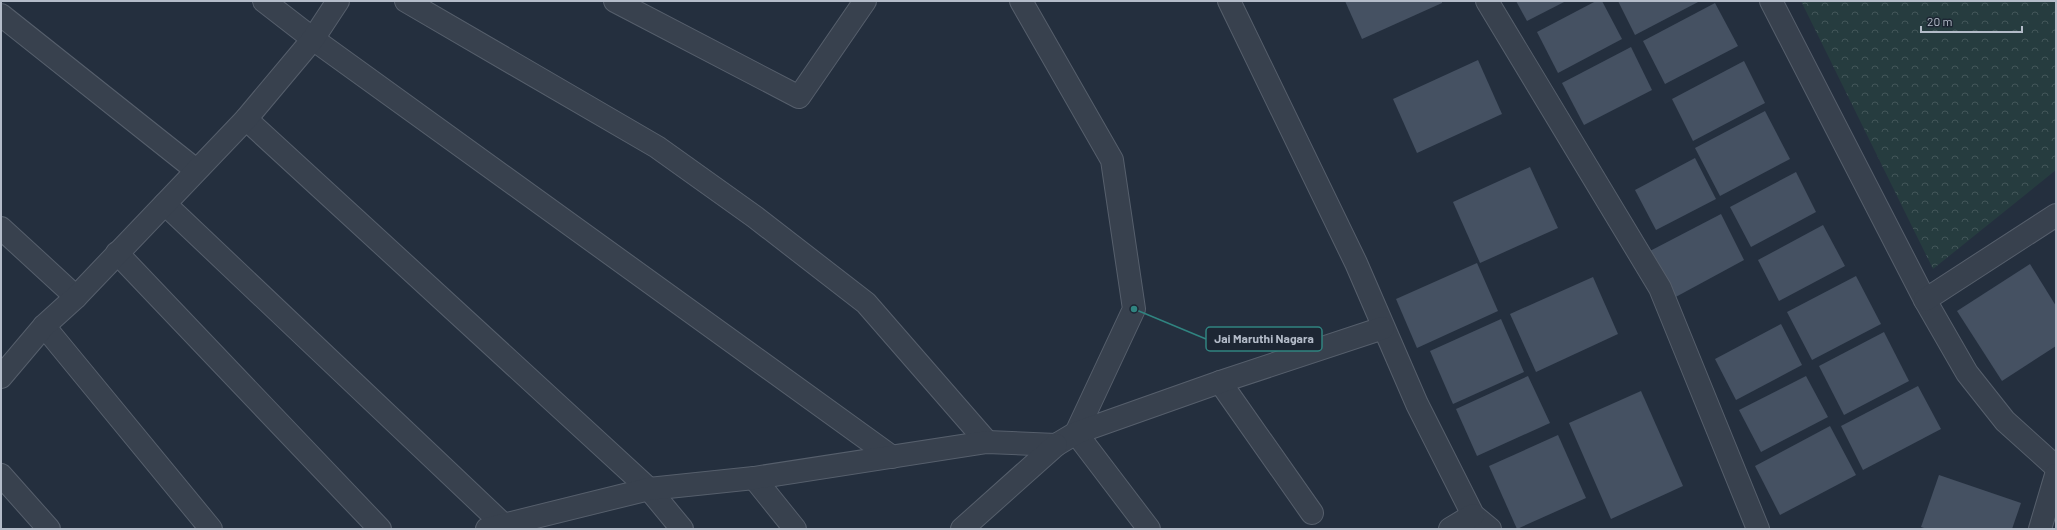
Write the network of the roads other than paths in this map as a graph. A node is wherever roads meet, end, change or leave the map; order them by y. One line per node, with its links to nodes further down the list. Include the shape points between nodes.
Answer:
1 (264, 1): 11 (street)
2 (338, 1): 11 (street)
3 (406, 1): 25 (street, via 657,147 755,217 866,303)
4 (615, 1): 5 (street, via 799,97)
5 (865, 1)
6 (1021, 1): 24 (street, via 1112,160 1134,309)
7 (1229, 1): 21 (street, via 1356,263)
8 (1487, 1): 45 (street, via 1660,288)
9 (1770, 1): 19 (street)
10 (1, 15): 13 (street)
11 (313, 39): 12 (street); 27 (street)
12 (246, 119): 13 (street); 32 (street)
13 (196, 170): 14 (street)
14 (165, 204): 17 (street); 35 (street)
15 (2056, 215): 19 (street)
16 (1, 228): 18 (street)
17 (117, 253): 18 (street); 38 (street)
18 (76, 297): 20 (street)
19 (1926, 300): 28 (street, via 1967,373 2005,422)
20 (44, 326): 22 (street); 37 (street)
21 (1383, 328): 23 (street); 34 (street, via 1417,404)
22 (1, 377)
23 (1220, 382): 24 (street); 33 (street)
24 (1076, 433): 26 (street); 42 (street)
25 (987, 442): 26 (street); 27 (street)
26 (1056, 445): 41 (street)
27 (892, 457): 31 (street)
28 (2056, 467)
29 (1, 475): 36 (street)
30 (2056, 475): 46 (street)
31 (754, 478): 32 (street); 40 (street)
32 (649, 489): 35 (street); 39 (street)
33 (1312, 513)
34 (1473, 515): 43 (street); 44 (street)
35 (500, 527)
36 (49, 529)
37 (211, 529)
38 (380, 529)
39 (682, 529)
40 (794, 529)
41 (962, 529)
42 (1149, 529)
43 (1450, 529)
44 (1490, 529)
45 (1758, 529)
46 (2040, 529)

